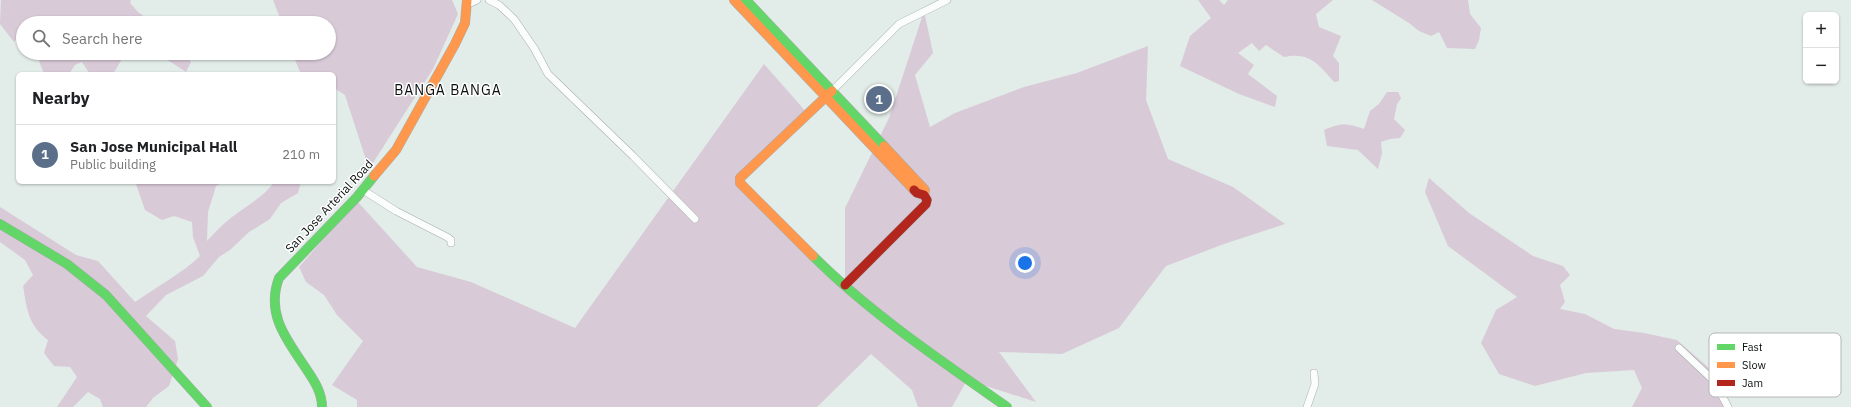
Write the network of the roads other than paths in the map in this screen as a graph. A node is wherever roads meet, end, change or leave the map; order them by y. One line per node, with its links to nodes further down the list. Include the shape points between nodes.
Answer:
1 (489, 0): 8 (street, via 499,5 514,19 548,74)
2 (734, 0): 6 (street)
3 (746, 0): 6 (street)
4 (947, 0): 6 (street, via 899,24)
5 (470, 1): 7 (street, San Jose Arterial Road, via 465,23 426,99 396,150)
6 (829, 94): 11 (street, via 917,193 927,200 926,204); 11 (street, via 740,178 740,183)
7 (363, 190): 10 (street, via 396,212 447,237); 17 (street, San Jose Arterial Road, via 279,278 274,288 272,300 275,313 289,344 323,398)
8 (695, 219)
9 (0, 224): 16 (street, via 67,264 106,295)
10 (451, 243)
11 (845, 285): 18 (street, via 924,348)
12 (1679, 348): 14 (street)
13 (1314, 373): 19 (street, via 1314,384)
14 (1709, 376)
15 (1723, 397): 20 (street)
16 (207, 407)
17 (322, 407)
18 (1006, 407)
19 (1307, 407)
20 (1728, 407)

